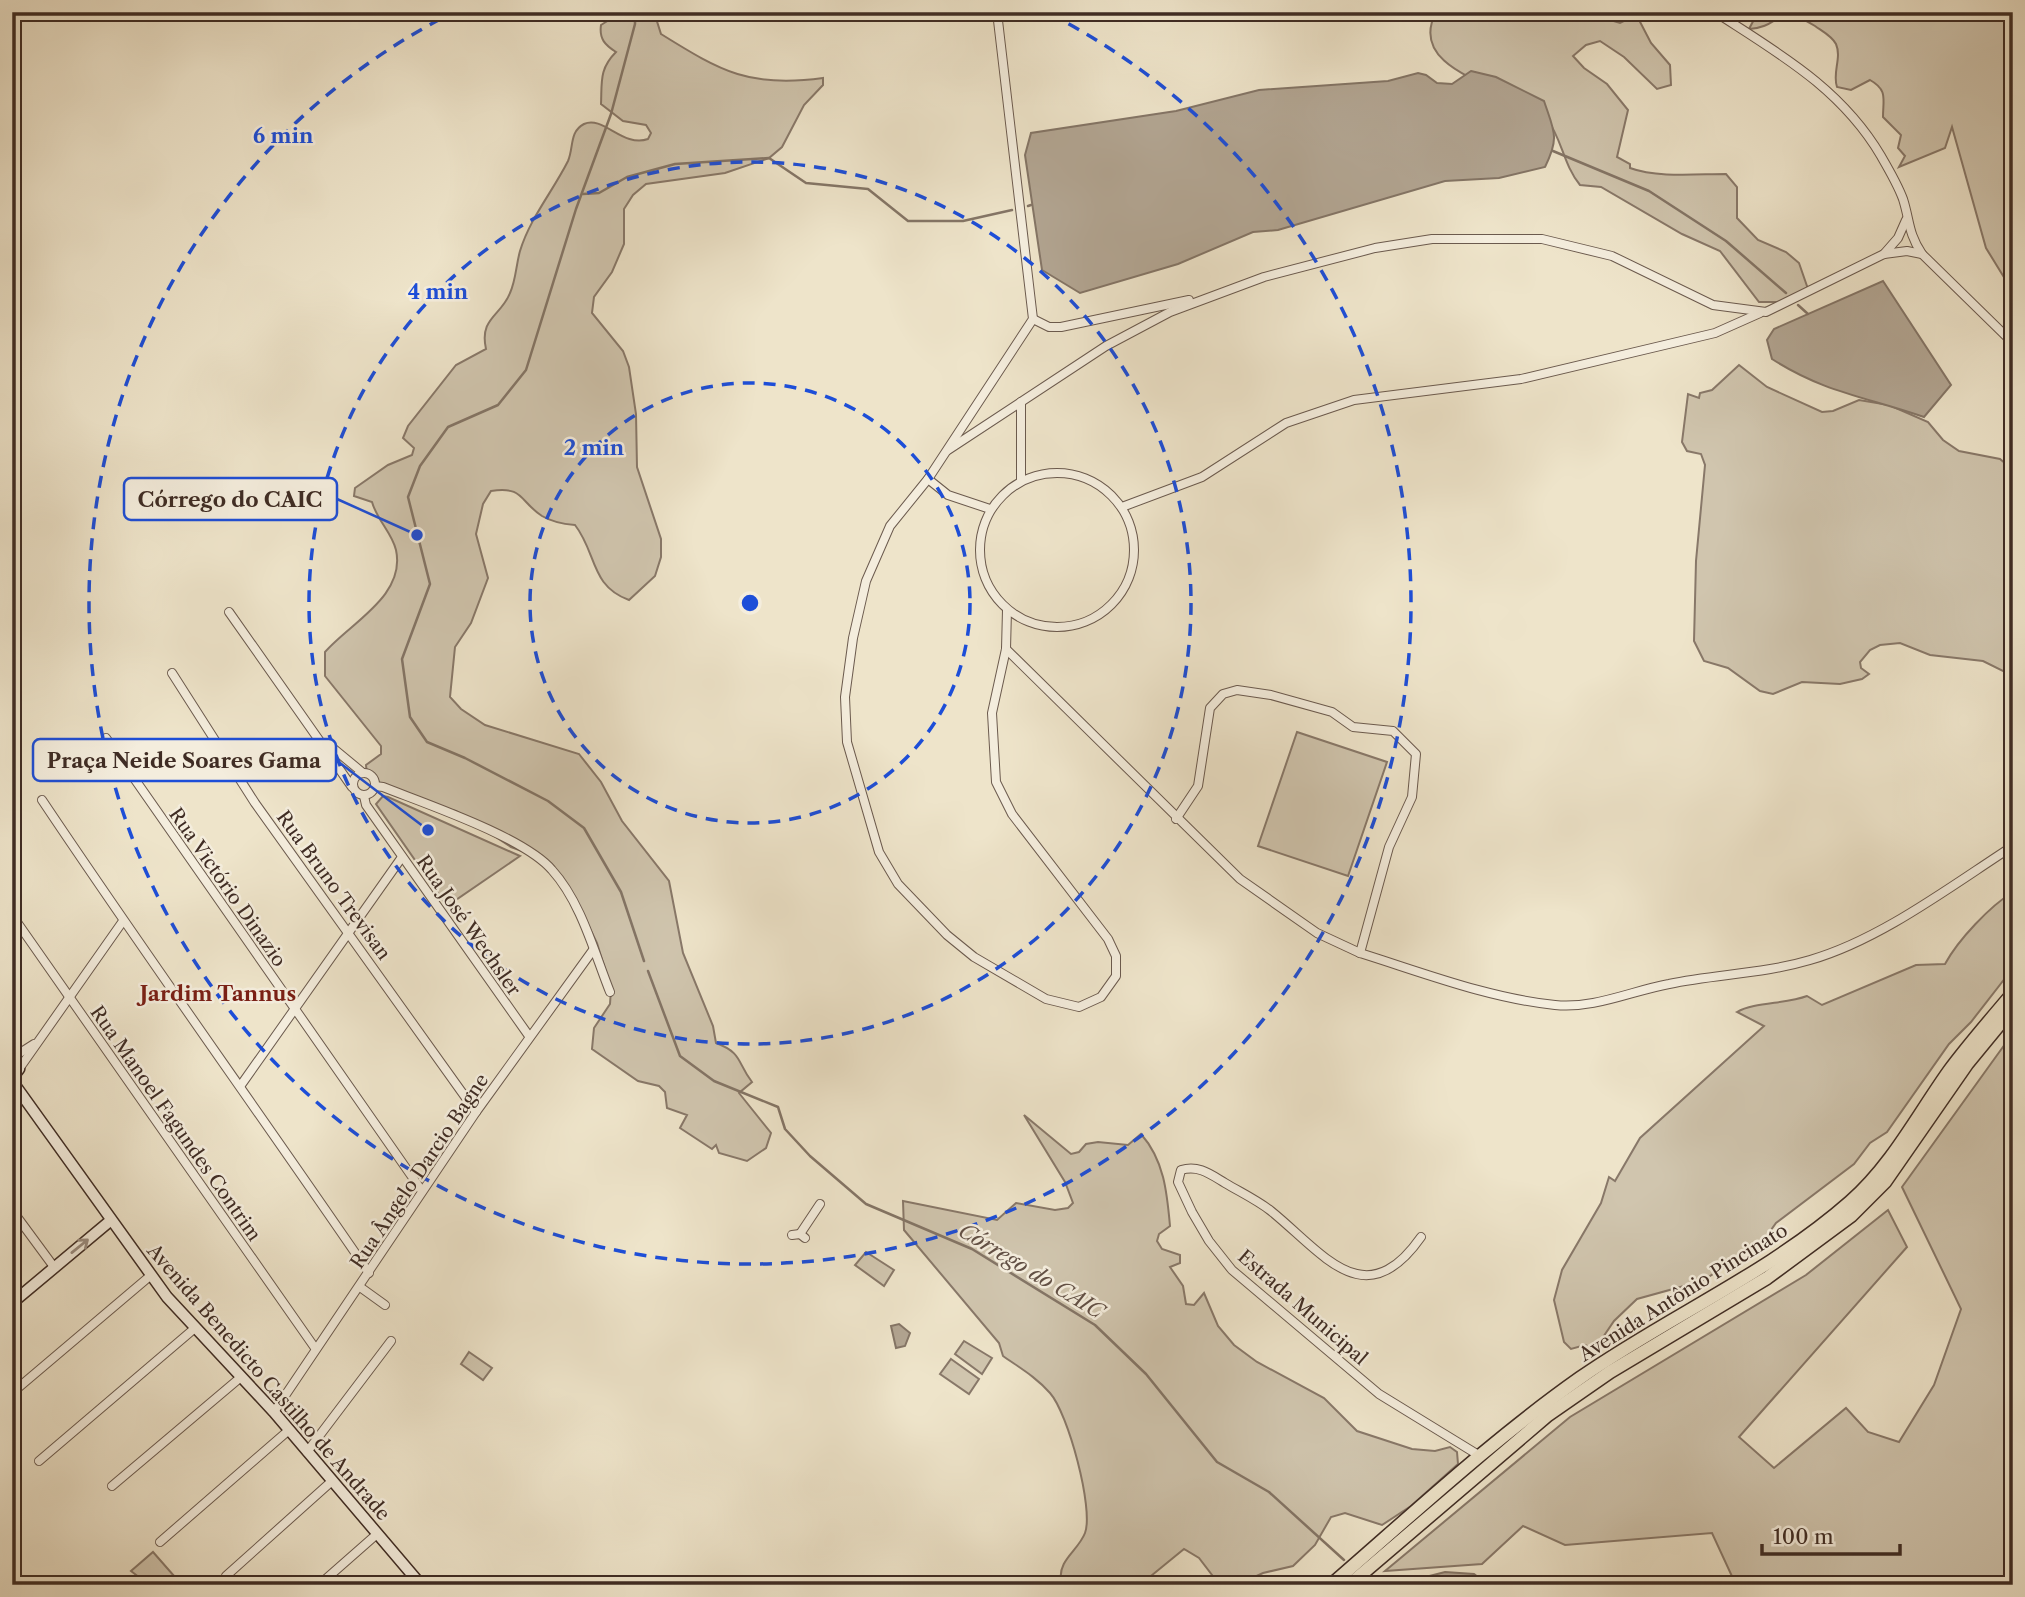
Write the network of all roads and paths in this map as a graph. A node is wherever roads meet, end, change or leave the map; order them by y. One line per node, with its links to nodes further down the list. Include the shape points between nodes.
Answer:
1 (997, 12): 9 (street)
2 (1715, 12): 3 (street, via 1809,72 1849,114 1881,156 1903,199)
3 (1906, 220): 4 (street); 5 (street)
4 (1884, 254): 5 (street); 8 (street)
5 (1922, 254): 11 (street)
6 (1215, 294): 7 (street, via 1301,265 1375,248 1432,239 1542,239 1612,256 1713,305); 9 (street, via 1061,327); 12 (street, via 1106,346)
7 (1730, 308): 8 (street); 10 (street)
8 (1766, 312): 10 (street)
9 (1033, 319): 13 (street)
10 (1730, 324): 16 (street, via 1703,336 1508,382 1354,400 1286,423 1202,477)
11 (2013, 343)
12 (1021, 402): 13 (street); 15 (street)
13 (946, 451): 14 (street)
14 (928, 479): 17 (street, via 948,495); 20 (street, via 890,526 866,581 853,638 845,697 847,742 859,789 879,852 898,884 947,935 1026,989 1065,1006 1079,1007 1101,997 1116,976 1116,957 1108,939 1012,814 996,782 992,713)
15 (1021, 481): 16 (street, via 1042,473 1088,478 1107,490); 17 (street)
16 (1122, 508): 18 (street, via 1132,530 1134,554 1129,578 1117,599 1076,625 1052,628 1028,623)
17 (990, 509): 18 (street, via 981,530 980,563 992,594)
18 (1007, 611): 20 (street)
19 (229, 612): 23 (street)
20 (1006, 649): 29 (street)
21 (172, 673): 34 (street, Rua Bruno Trevisan, via 255,803)
22 (106, 738): 41 (street, Rua Victório Dinazio)
23 (321, 738): 24 (street); 25 (street)
24 (363, 773): 25 (street); 26 (street)
25 (352, 786): 27 (street)
26 (375, 786): 27 (street); 35 (street, via 458,817 538,856 570,895)
27 (364, 796): 31 (street, Rua José Wechsler)
28 (42, 800): 33 (street)
29 (1177, 818): 36 (street, via 1240,879 1317,933); 36 (street, via 1198,786 1210,708 1223,694 1237,690 1271,695 1332,712 1353,727 1393,731 1416,754 1412,797 1389,848)
30 (2013, 846): 36 (street, via 1859,941 1813,959 1768,971 1671,983 1588,1005 1555,1005 1471,988)
31 (402, 857): 34 (street); 42 (street, Rua José Wechsler)
32 (12, 915): 39 (street, Rua Manoel Fagundes Contrim)
33 (123, 921): 39 (street); 45 (street)
34 (348, 932): 41 (street); 46 (street, Rua Bruno Trevisan)
35 (593, 950): 37 (street); 42 (street, Rua Ângelo Darcio Bagne)
36 (1360, 953)
37 (610, 992)
38 (2013, 993): 67 (main road, Avenida Antônio Pincinato, via 1949,1072 1889,1160 1853,1199 1756,1273 1581,1378)
39 (67, 996): 43 (street); 61 (street, Rua Manoel Fagundes Contrim)
40 (2013, 1008): 77 (main road, Avenida Antônio Pincinato, via 1967,1064 1885,1182 1851,1216 1767,1278 1610,1372 1548,1415)
41 (295, 1010): 45 (street); 47 (street, Rua Victório Dinazio)
42 (529, 1036): 46 (street, Rua Ângelo Darcio Bagne)
43 (37, 1042): 44 (street); 44 (street)
44 (14, 1070): 50 (main road, Avenida Benedicto Castilho de Andrade, via 25,1094)
45 (241, 1085): 54 (street)
46 (476, 1111): 47 (street, Rua Ângelo Darcio Bagne)
47 (422, 1192): 54 (street, Rua Ângelo Darcio Bagne)
48 (820, 1204): 51 (street)
49 (12, 1210): 53 (street)
50 (110, 1222): 53 (main road, one-way to 50); 55 (main road, Avenida Benedicto Castilho de Andrade)
51 (799, 1236)
52 (1421, 1237): 67 (street, Estrada Municipal, via 1406,1259 1384,1273 1365,1276 1334,1265 1269,1209 1206,1171 1181,1170 1178,1182 1192,1212 1232,1270 1379,1394)
53 (54, 1267): 57 (main road)
54 (369, 1273): 56 (street, Rua Ângelo Darcio Bagne)
55 (150, 1276): 59 (main road, Avenida Benedicto Castilho de Andrade); 63 (street)
56 (360, 1287): 58 (street); 61 (street, Rua Ângelo Darcio Bagne)
57 (12, 1303)
58 (385, 1306)
59 (195, 1328): 62 (main road, Avenida Benedicto Castilho de Andrade); 68 (street)
60 (391, 1341): 66 (street)
61 (315, 1348): 64 (street, Rua Ângelo Darcio Bagne)
62 (242, 1377): 64 (main road, Avenida Benedicto Castilho de Andrade); 70 (street)
63 (12, 1393)
64 (274, 1412): 65 (main road, Avenida Benedicto Castilho de Andrade)
65 (289, 1430): 66 (main road, Avenida Benedicto Castilho de Andrade); 72 (street)
66 (307, 1452): 69 (main road, Avenida Benedicto Castilho de Andrade)
67 (1480, 1456): 76 (main road, Avenida Antônio Pincinato)
68 (39, 1461)
69 (331, 1481): 71 (main road, Avenida Benedicto Castilho de Andrade); 73 (street)
70 (113, 1486)
71 (377, 1534): 74 (street); 75 (main road, Avenida Benedicto Castilho de Andrade)
72 (160, 1542)
73 (226, 1576)
74 (319, 1585)
75 (421, 1585)
76 (1331, 1585)
77 (1349, 1585)

